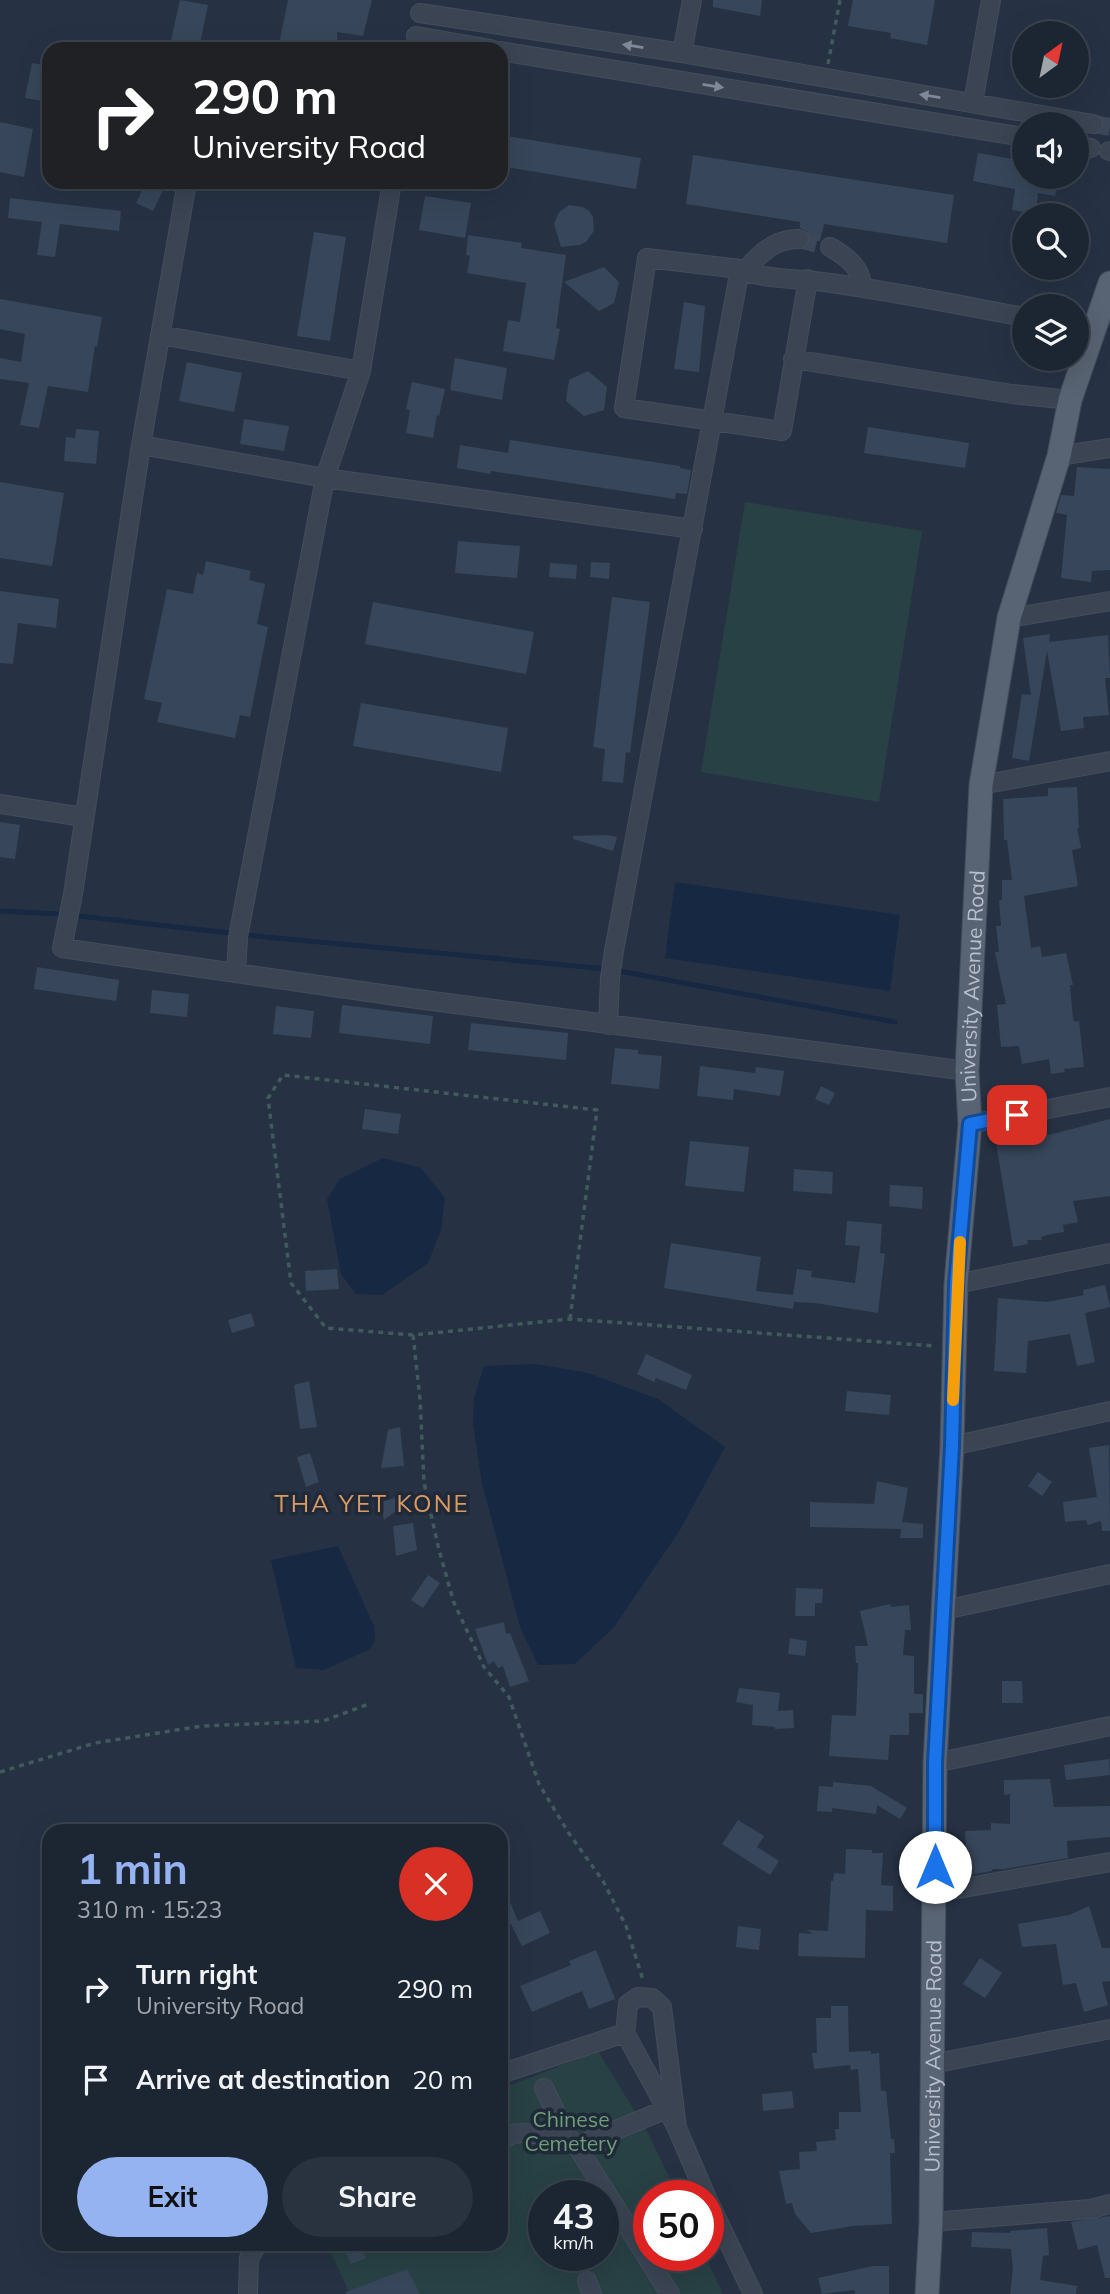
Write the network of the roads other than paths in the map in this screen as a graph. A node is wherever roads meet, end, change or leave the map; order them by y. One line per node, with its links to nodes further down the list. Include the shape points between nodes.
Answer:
1 (692, 0): 6 (street)
2 (991, 0): 7 (street)
3 (421, 6): 4 (street); 6 (street, one-way to 3)
4 (414, 42)
5 (508, 52): 9 (street, one-way to 9)
6 (682, 53): 7 (street, one-way to 6)
7 (973, 103): 8 (street)
8 (1093, 124)
9 (1012, 135)
10 (186, 189): 20 (street)
11 (391, 189): 22 (street)
12 (799, 239): 14 (street, via 766,248)
13 (830, 247): 17 (street, via 857,269)
14 (746, 272): 15 (street); 25 (street); 25 (street, via 646,258 624,408)
15 (807, 279): 17 (street); 21 (street)
16 (1110, 285): 19 (main road, University Avenue Road)
17 (862, 287): 18 (street)
18 (1012, 315)
19 (1089, 318)
20 (160, 335): 22 (street); 26 (street)
21 (793, 359): 24 (street); 25 (street, via 782,431)
22 (361, 371): 29 (street)
23 (1076, 371): 24 (main road, University Avenue Road)
24 (1070, 400): 28 (main road, University Avenue Road)
25 (712, 422): 30 (street)
26 (141, 445): 29 (street); 36 (street)
27 (1110, 448): 28 (street)
28 (1059, 456): 32 (main road, University Avenue Road)
29 (324, 478): 30 (street); 37 (street, via 238,937)
30 (693, 529): 38 (street, via 614,951)
31 (1110, 601): 32 (street)
32 (1009, 618): 34 (main road, University Avenue Road)
33 (1110, 761): 34 (street)
34 (981, 785): 39 (main road, University Avenue Road)
35 (0, 804): 36 (street)
36 (83, 817): 37 (street, via 62,948)
37 (236, 973): 38 (street)
38 (608, 1025): 39 (street)
39 (967, 1071): 41 (main road, University Avenue Road)
40 (1110, 1097): 41 (street)
41 (970, 1124): 43 (main road, University Avenue Road)
42 (1110, 1253): 43 (street)
43 (956, 1284): 45 (main road, University Avenue Road)
44 (1110, 1411): 45 (street)
45 (952, 1446): 47 (main road, University Avenue Road)
46 (1110, 1574): 47 (street)
47 (944, 1610): 49 (main road, University Avenue Road)
48 (1110, 1726): 49 (street)
49 (935, 1763): 51 (main road, University Avenue Road)
50 (1110, 1862): 51 (street)
51 (935, 1893): 54 (main road, University Avenue Road)
52 (1110, 2029): 54 (street)
53 (625, 2033): 55 (street); 57 (street); 58 (street, via 628,2004 638,1997 652,1998 662,2007)
54 (932, 2064): 63 (main road, University Avenue Road)
55 (508, 2071)
56 (544, 2088): 60 (street)
57 (667, 2109): 58 (street); 60 (street)
58 (677, 2128): 61 (street)
59 (508, 2137): 60 (street, via 523,2133)
60 (572, 2142): 67 (street)
61 (699, 2180)
62 (1110, 2204): 63 (street)
63 (931, 2222): 69 (main road, University Avenue Road)
64 (724, 2233): 68 (street)
65 (254, 2251): 66 (street, via 249,2258)
66 (248, 2294)
67 (670, 2294)
68 (753, 2294)
69 (927, 2294)

